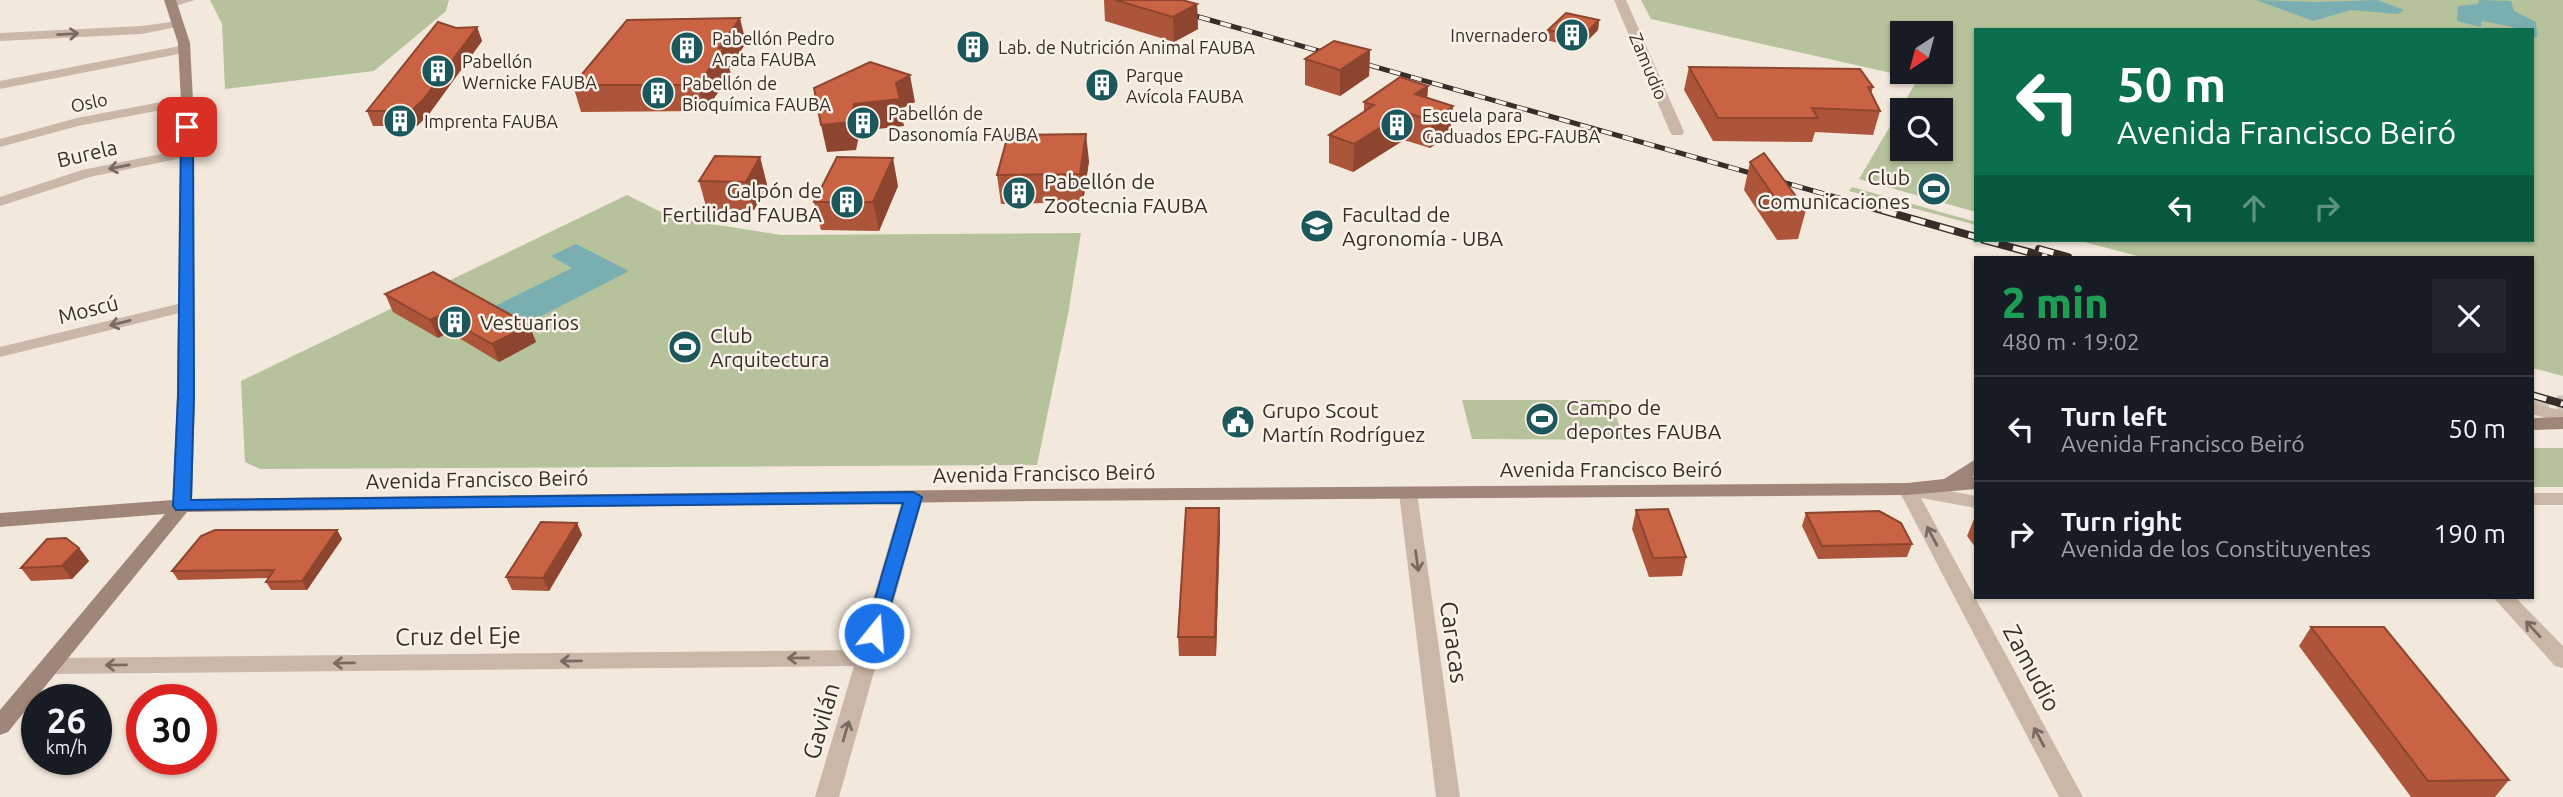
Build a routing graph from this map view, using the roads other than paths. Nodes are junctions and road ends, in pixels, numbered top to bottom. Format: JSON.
{"nodes":[{"id":1,"x":190,"y":0,"type":"edge"},
{"id":2,"x":1620,"y":0,"type":"edge"},
{"id":3,"x":171,"y":2,"type":"edge"},
{"id":4,"x":178,"y":24,"type":"junction"},
{"id":5,"x":0,"y":37,"type":"edge"},
{"id":6,"x":185,"y":49,"type":"junction"},
{"id":7,"x":0,"y":85,"type":"edge"},
{"id":8,"x":187,"y":101,"type":"junction"},
{"id":9,"x":1677,"y":132,"type":"dead end"},
{"id":10,"x":0,"y":143,"type":"edge"},
{"id":11,"x":186,"y":153,"type":"junction"},
{"id":12,"x":0,"y":202,"type":"edge"},
{"id":13,"x":187,"y":307,"type":"junction"},
{"id":14,"x":0,"y":352,"type":"edge"},
{"id":15,"x":2534,"y":409,"type":"edge"},
{"id":16,"x":2563,"y":417,"type":"edge"},
{"id":17,"x":2534,"y":424,"type":"edge"},
{"id":18,"x":2563,"y":424,"type":"edge"},
{"id":19,"x":1974,"y":467,"type":"edge"},
{"id":20,"x":1974,"y":482,"type":"edge"},
{"id":21,"x":1948,"y":486,"type":"junction"},
{"id":22,"x":1907,"y":489,"type":"junction"},
{"id":23,"x":1408,"y":493,"type":"junction"},
{"id":24,"x":913,"y":497,"type":"junction"},
{"id":25,"x":2534,"y":499,"type":"edge"},
{"id":26,"x":2563,"y":499,"type":"edge"},
{"id":27,"x":1974,"y":502,"type":"edge"},
{"id":28,"x":182,"y":506,"type":"junction"},
{"id":29,"x":0,"y":520,"type":"edge"},
{"id":30,"x":2505,"y":599,"type":"edge"},
{"id":31,"x":867,"y":658,"type":"junction"},
{"id":32,"x":2563,"y":660,"type":"edge"},
{"id":33,"x":51,"y":666,"type":"junction"},
{"id":34,"x":0,"y":726,"type":"edge"},
{"id":35,"x":827,"y":797,"type":"edge"},
{"id":36,"x":1448,"y":797,"type":"edge"},
{"id":37,"x":2071,"y":797,"type":"edge"}],
"edges":[{"from":1,"to":3,"type":"street"},
{"from":2,"to":9,"type":"street","name":"Zamudio"},
{"from":3,"to":4,"type":"main road"},
{"from":5,"to":4,"type":"street","one_way":true},
{"from":4,"to":6,"type":"main road"},
{"from":6,"to":7,"type":"street"},
{"from":6,"to":8,"type":"main road"},
{"from":8,"to":10,"type":"street","name":"Oslo"},
{"from":8,"to":11,"type":"main road"},
{"from":11,"to":12,"type":"street","name":"Burela","one_way":true},
{"from":11,"to":13,"type":"main road"},
{"from":13,"to":14,"type":"street","name":"Moscú","one_way":true},
{"from":13,"to":28,"type":"main road"},
{"from":15,"to":16,"type":"street"},
{"from":17,"to":18,"type":"main road"},
{"from":19,"to":21,"type":"main road"},
{"from":20,"to":21,"type":"main road","name":"Avenida Francisco Beiró"},
{"from":21,"to":22,"type":"main road","name":"Avenida Francisco Beiró"},
{"from":22,"to":23,"type":"main road","name":"Avenida Francisco Beiró"},
{"from":22,"to":27,"type":"street","name":"Avenida Francisco Beiró"},
{"from":37,"to":22,"type":"street","name":"Zamudio","one_way":true},
{"from":23,"to":24,"type":"main road","name":"Avenida Francisco Beiró"},
{"from":23,"to":36,"type":"street","name":"Caracas","one_way":true},
{"from":24,"to":28,"type":"main road","name":"Avenida Francisco Beiró"},
{"from":24,"to":31,"type":"street","name":"Gavilán"},
{"from":25,"to":26,"type":"street"},
{"from":28,"to":29,"type":"main road","name":"Avenida Francisco Beiró"},
{"from":28,"to":33,"type":"main road"},
{"from":32,"to":30,"type":"street","one_way":true},
{"from":31,"to":33,"type":"street","name":"Cruz del Eje","one_way":true},
{"from":35,"to":31,"type":"street","name":"Gavilán","one_way":true},
{"from":33,"to":34,"type":"main road"}]}
